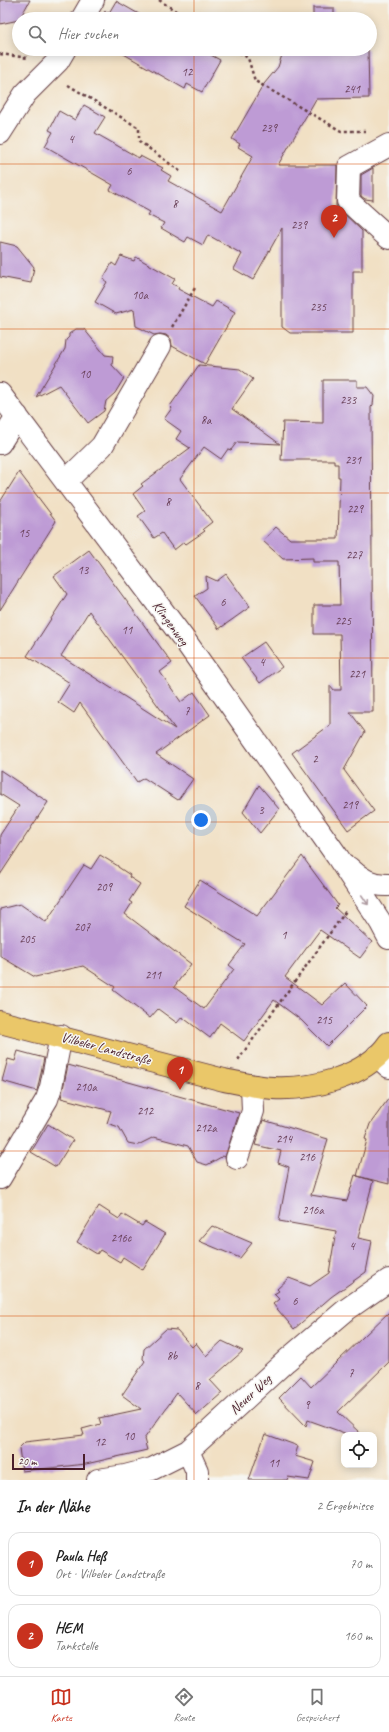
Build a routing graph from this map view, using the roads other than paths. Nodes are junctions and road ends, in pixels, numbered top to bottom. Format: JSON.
{"nodes":[{"id":1,"x":93,"y":0,"type":"edge"},
{"id":2,"x":86,"y":12,"type":"edge"},
{"id":3,"x":61,"y":56,"type":"edge"},
{"id":4,"x":0,"y":133,"type":"edge"},
{"id":5,"x":389,"y":145,"type":"edge"},
{"id":6,"x":389,"y":238,"type":"edge"},
{"id":7,"x":164,"y":339,"type":"road end"},
{"id":8,"x":0,"y":394,"type":"edge"},
{"id":9,"x":17,"y":416,"type":"junction"},
{"id":10,"x":0,"y":442,"type":"edge"},
{"id":11,"x":66,"y":480,"type":"junction"},
{"id":12,"x":337,"y":856,"type":"junction"},
{"id":13,"x":389,"y":885,"type":"edge"},
{"id":14,"x":389,"y":938,"type":"edge"},
{"id":15,"x":0,"y":1022,"type":"edge"},
{"id":16,"x":61,"y":1036,"type":"junction"},
{"id":17,"x":386,"y":1055,"type":"edge"},
{"id":18,"x":252,"y":1086,"type":"junction"},
{"id":19,"x":237,"y":1158,"type":"dead end"},
{"id":20,"x":0,"y":1178,"type":"edge"},
{"id":21,"x":389,"y":1280,"type":"edge"},
{"id":22,"x":188,"y":1452,"type":"junction"},
{"id":23,"x":98,"y":1480,"type":"edge"},
{"id":24,"x":197,"y":1480,"type":"edge"}],
"edges":[{"from":1,"to":2,"type":"street"},
{"from":3,"to":4,"type":"street"},
{"from":5,"to":6,"type":"street"},
{"from":7,"to":11,"type":"street"},
{"from":8,"to":9,"type":"street","name":"Klingenweg"},
{"from":9,"to":10,"type":"street"},
{"from":9,"to":11,"type":"street","name":"Klingenweg"},
{"from":11,"to":12,"type":"street","name":"Klingenweg"},
{"from":12,"to":13,"type":"street","name":"Klingenweg"},
{"from":12,"to":14,"type":"street","name":"Klingenweg","one_way":true},
{"from":15,"to":16,"type":"main road","name":"Vilbeler Landstraße"},
{"from":16,"to":18,"type":"main road","name":"Vilbeler Landstraße"},
{"from":16,"to":20,"type":"street"},
{"from":17,"to":18,"type":"main road","name":"Vilbeler Landstraße"},
{"from":18,"to":19,"type":"street"},
{"from":21,"to":22,"type":"street","name":"Neuer Weg"},
{"from":22,"to":23,"type":"street","name":"Neuer Weg"},
{"from":22,"to":24,"type":"street"}]}
